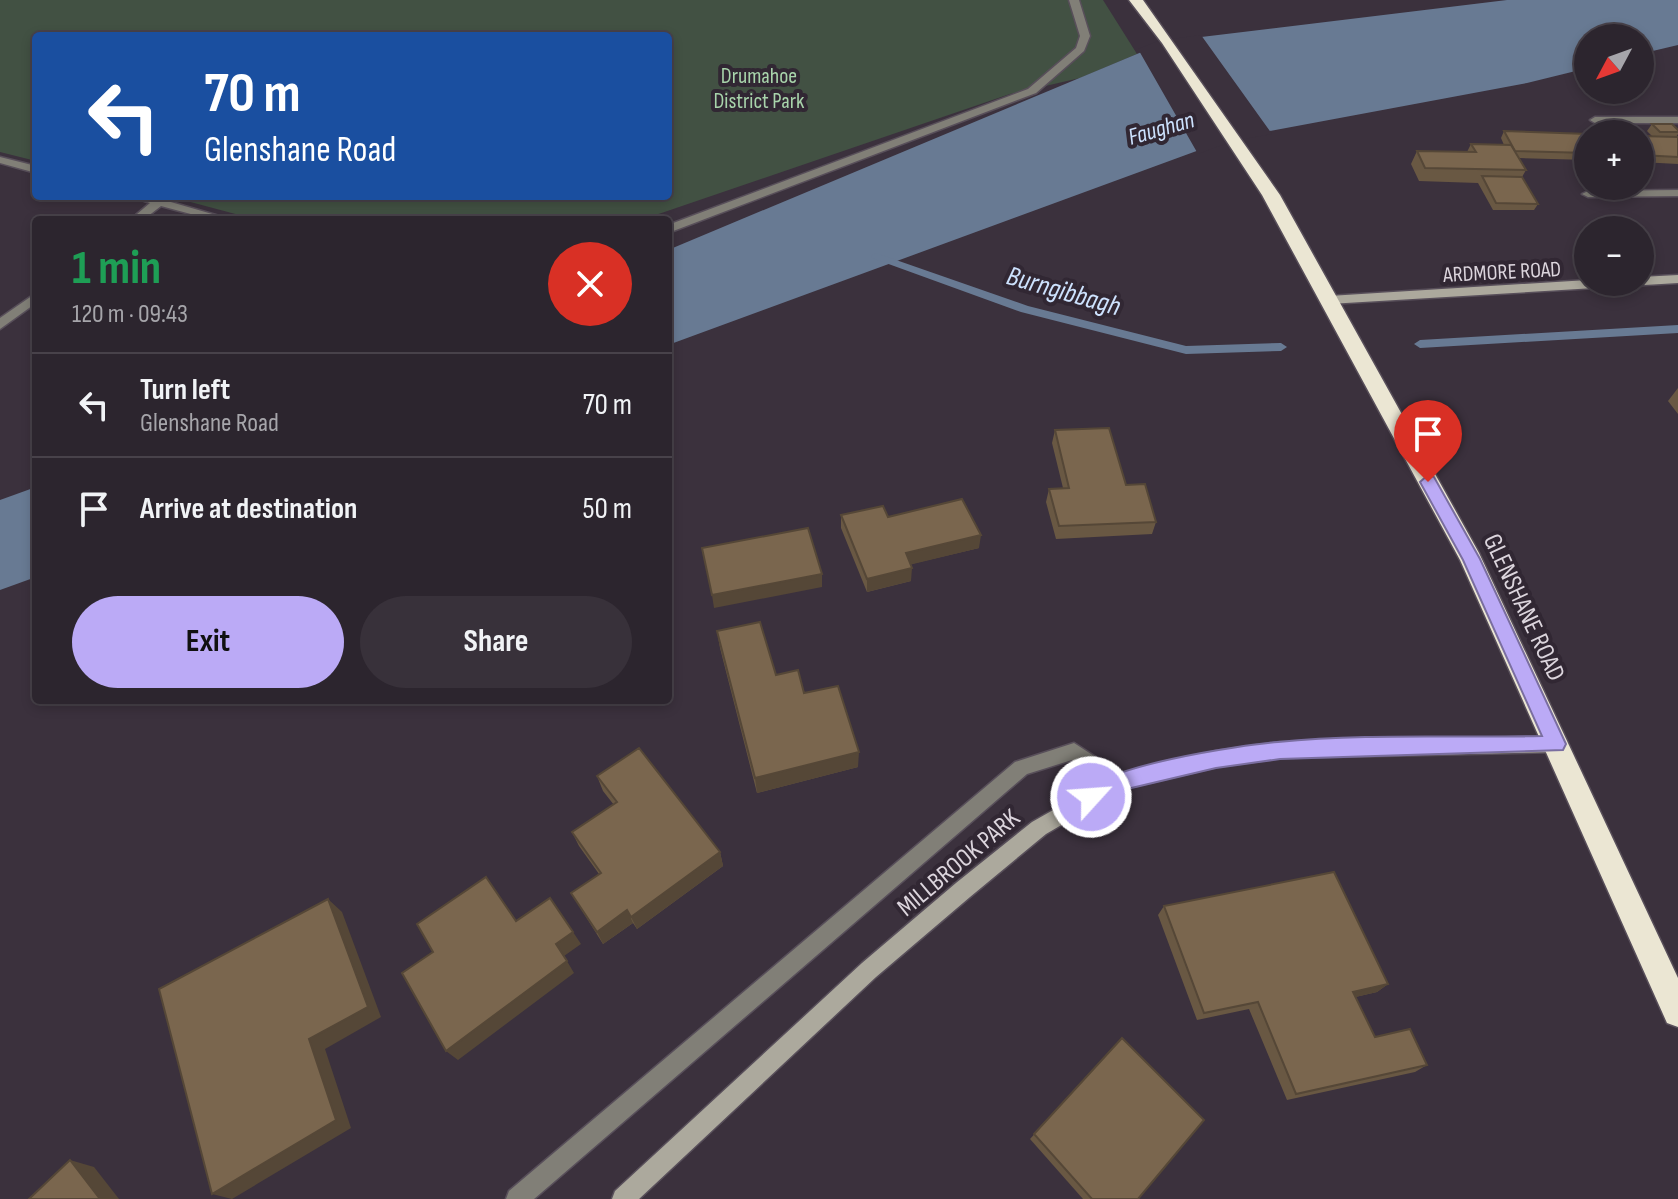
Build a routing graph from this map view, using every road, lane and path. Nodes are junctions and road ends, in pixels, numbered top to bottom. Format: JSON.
{"nodes":[{"id":1,"x":1074,"y":0,"type":"edge"},
{"id":2,"x":1136,"y":0,"type":"edge"},
{"id":3,"x":1655,"y":111,"type":"dead end"},
{"id":4,"x":1654,"y":122,"type":"edge"},
{"id":5,"x":1676,"y":123,"type":"edge"},
{"id":6,"x":0,"y":160,"type":"edge"},
{"id":7,"x":32,"y":169,"type":"edge"},
{"id":8,"x":1654,"y":193,"type":"edge"},
{"id":9,"x":1678,"y":193,"type":"edge"},
{"id":10,"x":152,"y":200,"type":"edge"},
{"id":11,"x":159,"y":202,"type":"junction"},
{"id":12,"x":141,"y":216,"type":"edge"},
{"id":13,"x":212,"y":216,"type":"edge"},
{"id":14,"x":672,"y":227,"type":"edge"},
{"id":15,"x":1678,"y":279,"type":"edge"},
{"id":16,"x":32,"y":300,"type":"edge"},
{"id":17,"x":1329,"y":300,"type":"junction"},
{"id":18,"x":0,"y":325,"type":"edge"},
{"id":19,"x":1556,"y":744,"type":"junction"},
{"id":20,"x":1119,"y":782,"type":"junction"},
{"id":21,"x":1678,"y":1012,"type":"edge"},
{"id":22,"x":517,"y":1199,"type":"edge"},
{"id":23,"x":623,"y":1199,"type":"edge"}],
"edges":[{"from":1,"to":14,"type":"street"},
{"from":2,"to":17,"type":"highway","name":"GLENSHANE ROAD"},
{"from":3,"to":5,"type":"street"},
{"from":4,"to":5,"type":"street"},
{"from":6,"to":7,"type":"street"},
{"from":8,"to":9,"type":"street"},
{"from":10,"to":11,"type":"street"},
{"from":11,"to":12,"type":"street"},
{"from":11,"to":13,"type":"street"},
{"from":15,"to":17,"type":"street","name":"ARDMORE ROAD"},
{"from":16,"to":18,"type":"street"},
{"from":17,"to":19,"type":"highway","name":"GLENSHANE ROAD"},
{"from":19,"to":20,"type":"street","name":"MILLBROOK PARK"},
{"from":19,"to":21,"type":"highway","name":"GLENSHANE ROAD"},
{"from":20,"to":22,"type":"street"},
{"from":20,"to":23,"type":"street","name":"MILLBROOK PARK"}]}
